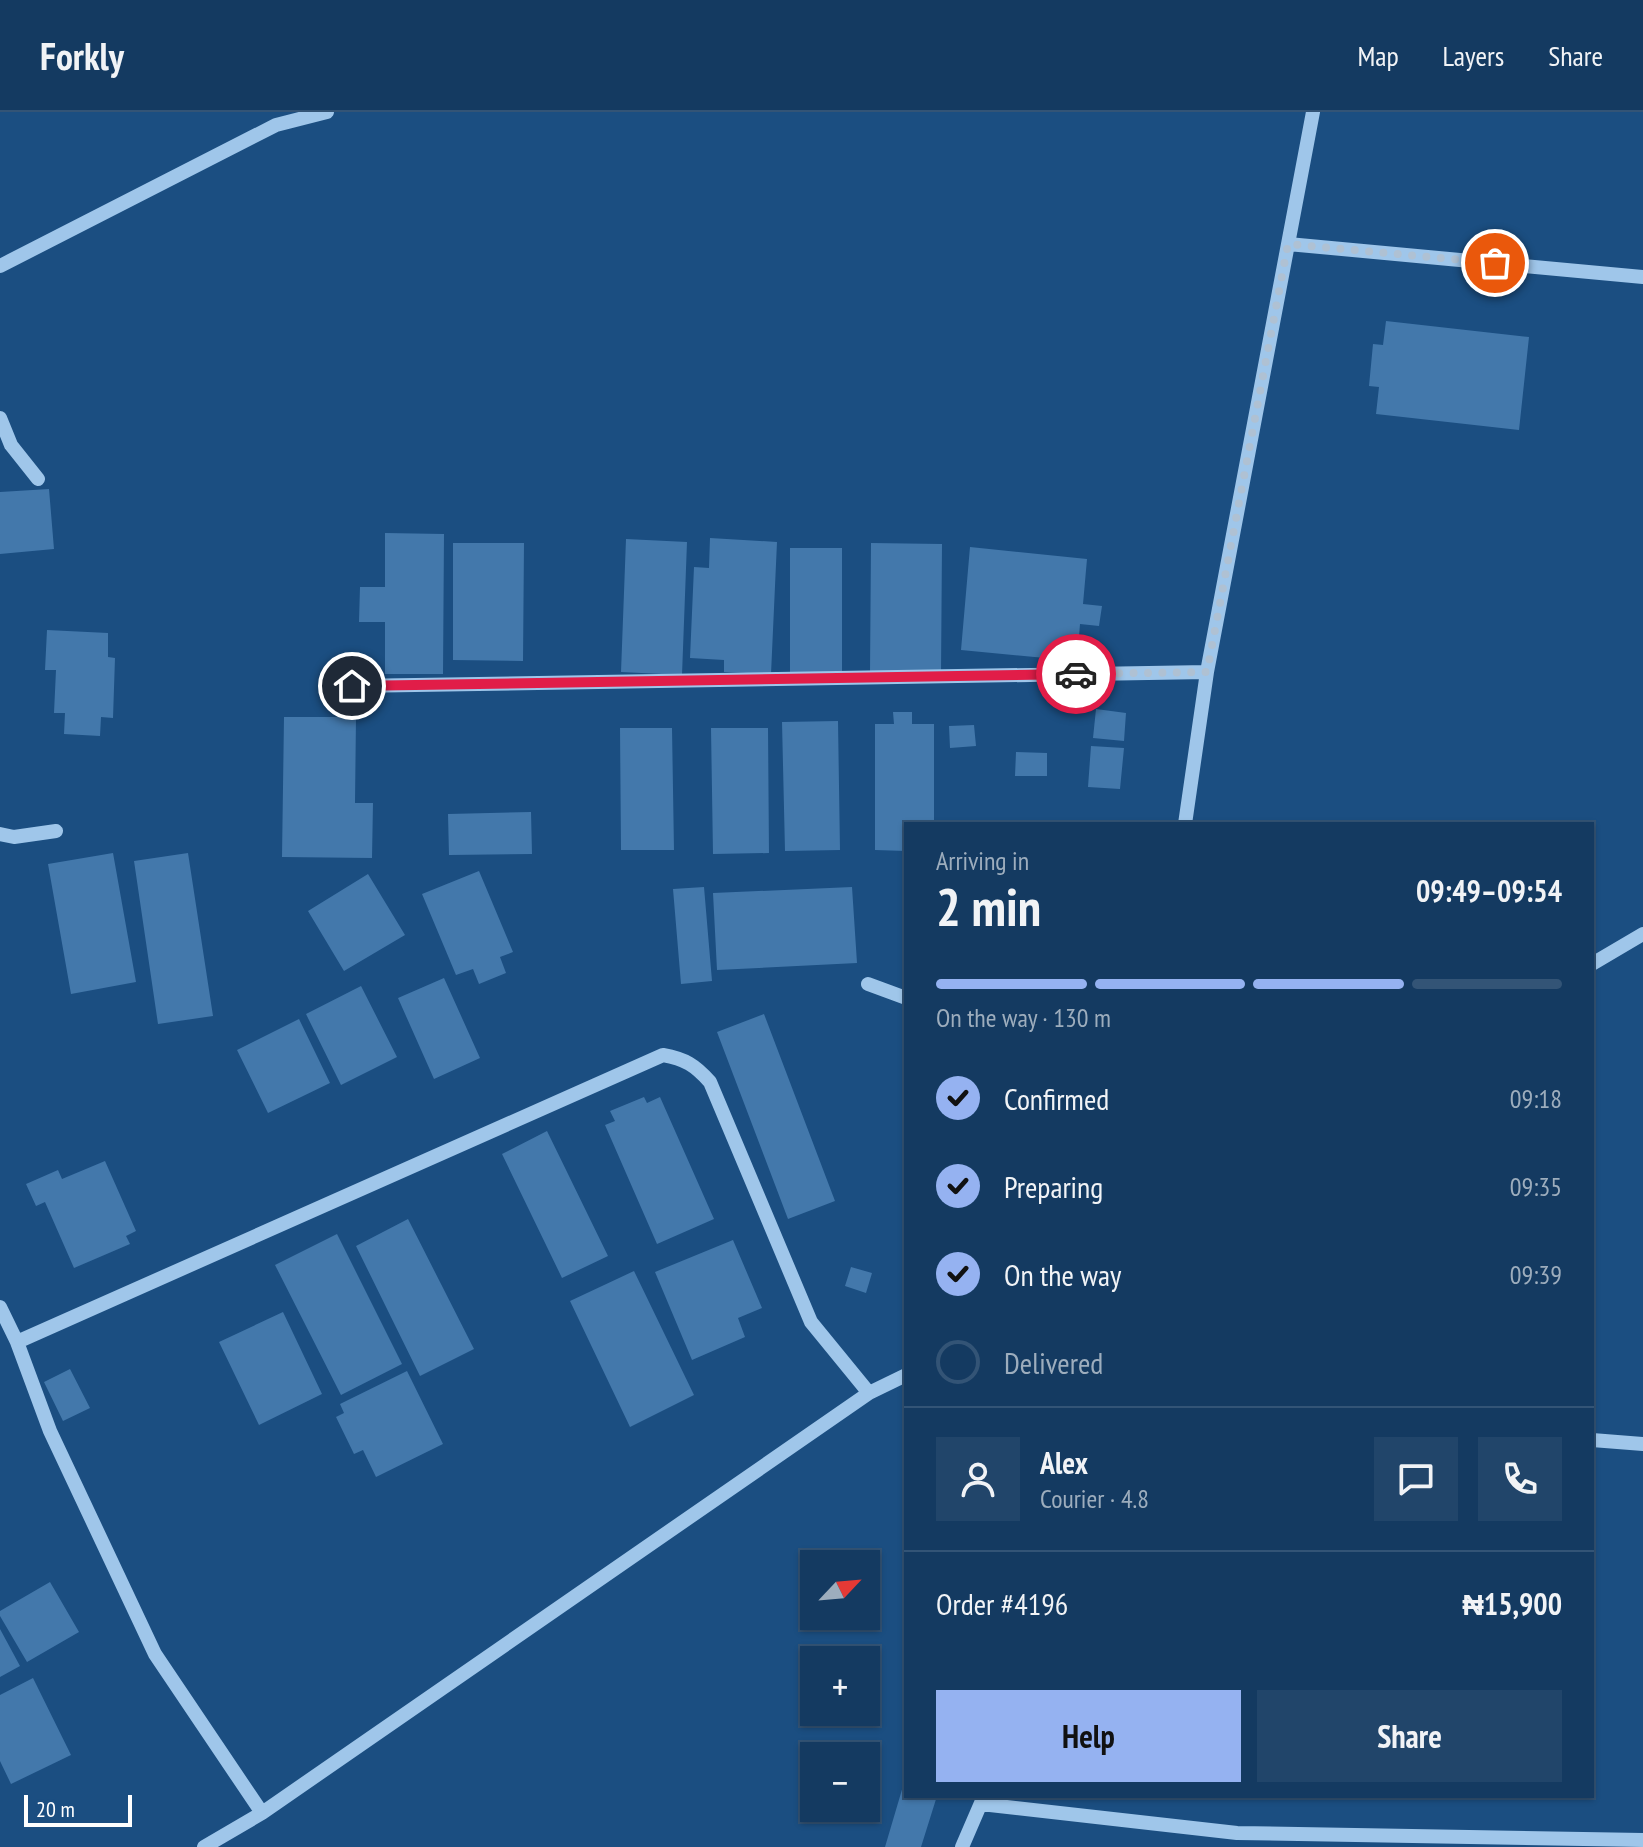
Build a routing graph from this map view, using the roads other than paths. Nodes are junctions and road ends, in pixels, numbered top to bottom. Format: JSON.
{"nodes":[{"id":1,"x":327,"y":112,"type":"edge"},
{"id":2,"x":1313,"y":112,"type":"edge"},
{"id":3,"x":1288,"y":244,"type":"junction"},
{"id":4,"x":0,"y":266,"type":"edge"},
{"id":5,"x":1643,"y":277,"type":"edge"},
{"id":6,"x":0,"y":418,"type":"edge"},
{"id":7,"x":38,"y":479,"type":"dead end"},
{"id":8,"x":1207,"y":672,"type":"junction"},
{"id":9,"x":352,"y":686,"type":"dead end"},
{"id":10,"x":1185,"y":822,"type":"edge"},
{"id":11,"x":56,"y":831,"type":"dead end"},
{"id":12,"x":0,"y":834,"type":"edge"},
{"id":13,"x":1643,"y":934,"type":"edge"},
{"id":14,"x":1594,"y":963,"type":"edge"},
{"id":15,"x":868,"y":984,"type":"dead end"},
{"id":16,"x":904,"y":997,"type":"edge"},
{"id":17,"x":0,"y":1307,"type":"edge"},
{"id":18,"x":17,"y":1342,"type":"junction"},
{"id":19,"x":904,"y":1376,"type":"edge"},
{"id":20,"x":869,"y":1393,"type":"junction"},
{"id":21,"x":1594,"y":1440,"type":"edge"},
{"id":22,"x":1643,"y":1444,"type":"edge"},
{"id":23,"x":982,"y":1800,"type":"edge"},
{"id":24,"x":262,"y":1813,"type":"junction"},
{"id":25,"x":1643,"y":1840,"type":"edge"},
{"id":26,"x":204,"y":1847,"type":"edge"},
{"id":27,"x":962,"y":1847,"type":"edge"}],
"edges":[{"from":1,"to":4,"type":"street"},
{"from":2,"to":3,"type":"street"},
{"from":3,"to":5,"type":"street"},
{"from":3,"to":8,"type":"street"},
{"from":6,"to":7,"type":"street"},
{"from":8,"to":9,"type":"street"},
{"from":8,"to":10,"type":"street"},
{"from":11,"to":12,"type":"street"},
{"from":13,"to":14,"type":"street"},
{"from":15,"to":16,"type":"street"},
{"from":17,"to":18,"type":"street"},
{"from":18,"to":20,"type":"street"},
{"from":18,"to":24,"type":"street"},
{"from":19,"to":20,"type":"street"},
{"from":20,"to":24,"type":"street"},
{"from":21,"to":22,"type":"street"},
{"from":23,"to":25,"type":"street"},
{"from":23,"to":27,"type":"street"},
{"from":24,"to":26,"type":"street"}]}
